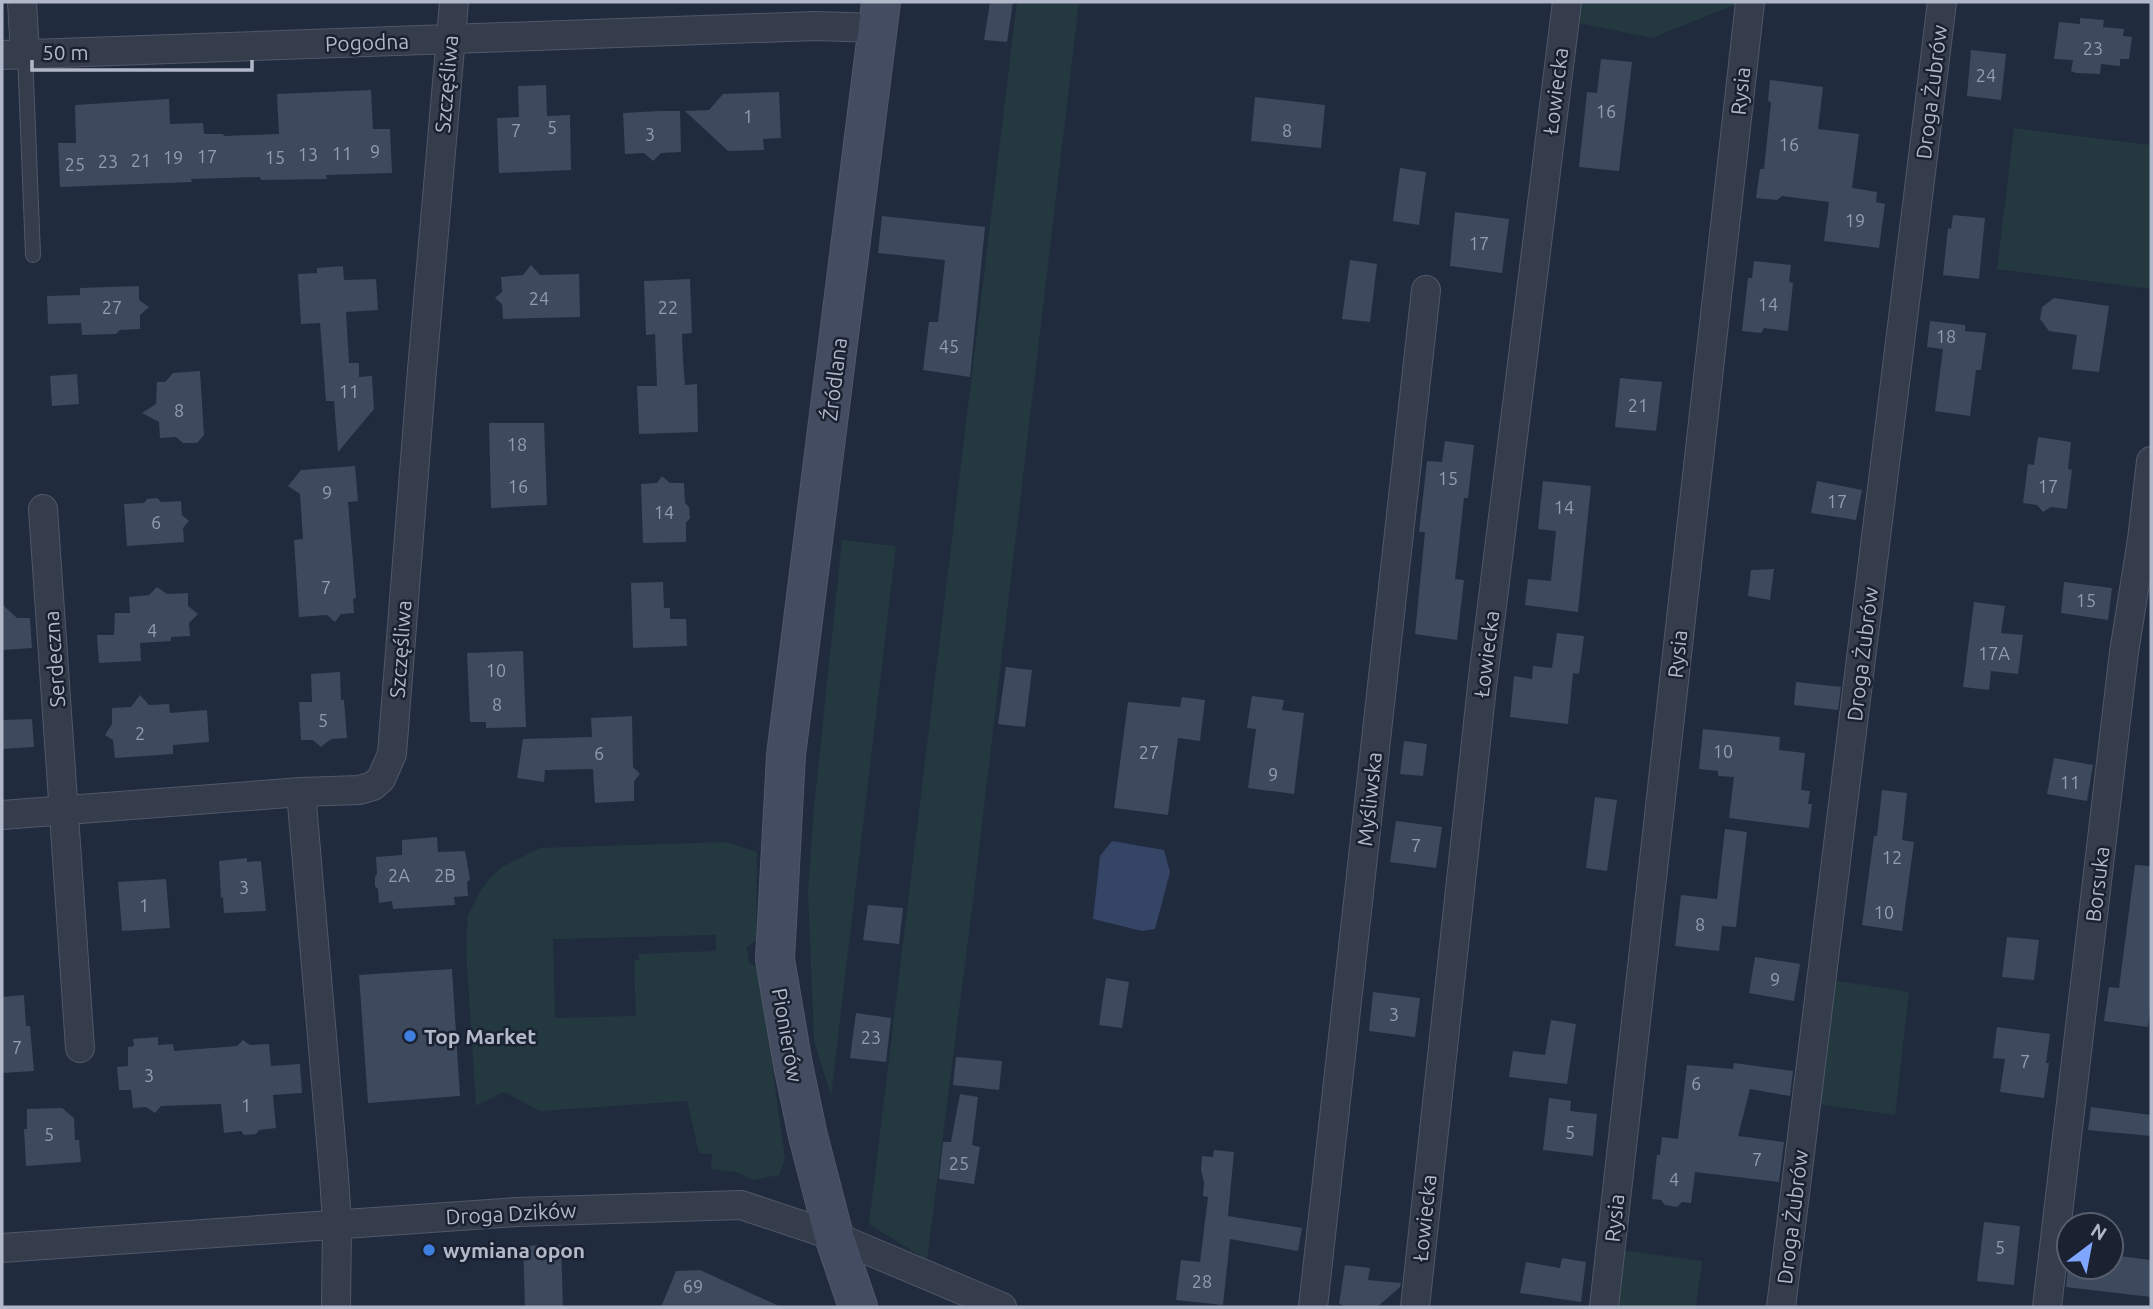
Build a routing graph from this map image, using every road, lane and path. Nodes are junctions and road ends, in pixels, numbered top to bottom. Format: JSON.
{"nodes":[{"id":1,"x":22,"y":2,"type":"edge"},
{"id":2,"x":454,"y":2,"type":"edge"},
{"id":3,"x":1567,"y":2,"type":"edge"},
{"id":4,"x":1749,"y":2,"type":"edge"},
{"id":5,"x":1942,"y":2,"type":"edge"},
{"id":6,"x":879,"y":15,"type":"edge"},
{"id":7,"x":449,"y":39,"type":"junction"},
{"id":8,"x":13,"y":55,"type":"edge"},
{"id":9,"x":33,"y":255,"type":"dead end"},
{"id":10,"x":1426,"y":290,"type":"dead end"},
{"id":11,"x":2151,"y":461,"type":"edge"},
{"id":12,"x":43,"y":509,"type":"dead end"},
{"id":13,"x":786,"y":755,"type":"joint"},
{"id":14,"x":301,"y":792,"type":"junction"},
{"id":15,"x":65,"y":810,"type":"junction"},
{"id":16,"x":2,"y":814,"type":"edge"},
{"id":17,"x":80,"y":1048,"type":"dead end"},
{"id":18,"x":337,"y":1223,"type":"junction"},
{"id":19,"x":834,"y":1236,"type":"junction"},
{"id":20,"x":2,"y":1248,"type":"edge"},
{"id":21,"x":336,"y":1307,"type":"edge"},
{"id":22,"x":858,"y":1307,"type":"edge"},
{"id":23,"x":1002,"y":1307,"type":"edge"},
{"id":24,"x":1312,"y":1307,"type":"edge"},
{"id":25,"x":1415,"y":1307,"type":"edge"},
{"id":26,"x":1604,"y":1307,"type":"edge"},
{"id":27,"x":1782,"y":1307,"type":"edge"},
{"id":28,"x":2047,"y":1307,"type":"edge"}],
"edges":[{"from":1,"to":8,"type":"street"},
{"from":2,"to":7,"type":"street","name":"Szczęśliwa"},
{"from":3,"to":25,"type":"street","name":"Łowiecka"},
{"from":4,"to":26,"type":"street","name":"Rysia"},
{"from":5,"to":27,"type":"street","name":"Droga Żubrów"},
{"from":6,"to":7,"type":"street","name":"Pogodna"},
{"from":6,"to":13,"type":"main road","name":"Źródlana"},
{"from":7,"to":8,"type":"street","name":"Pogodna"},
{"from":7,"to":14,"type":"street","name":"Szczęśliwa"},
{"from":8,"to":9,"type":"lane"},
{"from":10,"to":24,"type":"street","name":"Myśliwska"},
{"from":11,"to":28,"type":"street","name":"Borsuka"},
{"from":12,"to":15,"type":"street","name":"Serdeczna"},
{"from":13,"to":19,"type":"main road","name":"Pionierów"},
{"from":14,"to":15,"type":"street"},
{"from":14,"to":18,"type":"street"},
{"from":15,"to":16,"type":"street"},
{"from":15,"to":17,"type":"street","name":"Serdeczna"},
{"from":18,"to":19,"type":"street","name":"Droga Dzików"},
{"from":18,"to":20,"type":"street","name":"Droga Dzików"},
{"from":18,"to":21,"type":"street"},
{"from":19,"to":22,"type":"main road","name":"Pionierów"},
{"from":19,"to":23,"type":"street","name":"Droga Dzików"}]}
